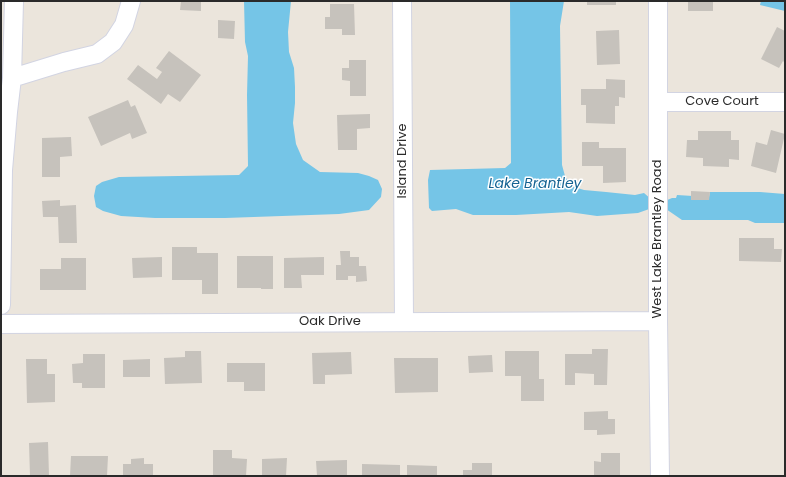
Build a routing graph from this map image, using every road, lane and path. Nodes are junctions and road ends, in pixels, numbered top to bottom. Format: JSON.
{"nodes":[{"id":1,"x":14,"y":1,"type":"edge"},
{"id":2,"x":131,"y":1,"type":"edge"},
{"id":3,"x":402,"y":1,"type":"edge"},
{"id":4,"x":658,"y":1,"type":"edge"},
{"id":5,"x":12,"y":78,"type":"junction"},
{"id":6,"x":659,"y":102,"type":"junction"},
{"id":7,"x":785,"y":102,"type":"edge"},
{"id":8,"x":1,"y":305,"type":"edge"},
{"id":9,"x":404,"y":321,"type":"junction"},
{"id":10,"x":658,"y":321,"type":"junction"},
{"id":11,"x":1,"y":324,"type":"edge"},
{"id":12,"x":660,"y":476,"type":"edge"}],
"edges":[{"from":1,"to":5,"type":"street"},
{"from":2,"to":5,"type":"street"},
{"from":3,"to":9,"type":"street","name":"Island Drive"},
{"from":4,"to":6,"type":"street","name":"West Lake Brantley Road"},
{"from":5,"to":8,"type":"street"},
{"from":6,"to":7,"type":"street","name":"Cove Court"},
{"from":6,"to":10,"type":"street","name":"West Lake Brantley Road"},
{"from":9,"to":10,"type":"street","name":"Oak Drive"},
{"from":9,"to":11,"type":"street","name":"Oak Drive"},
{"from":10,"to":12,"type":"street","name":"West Lake Brantley Road"}]}
